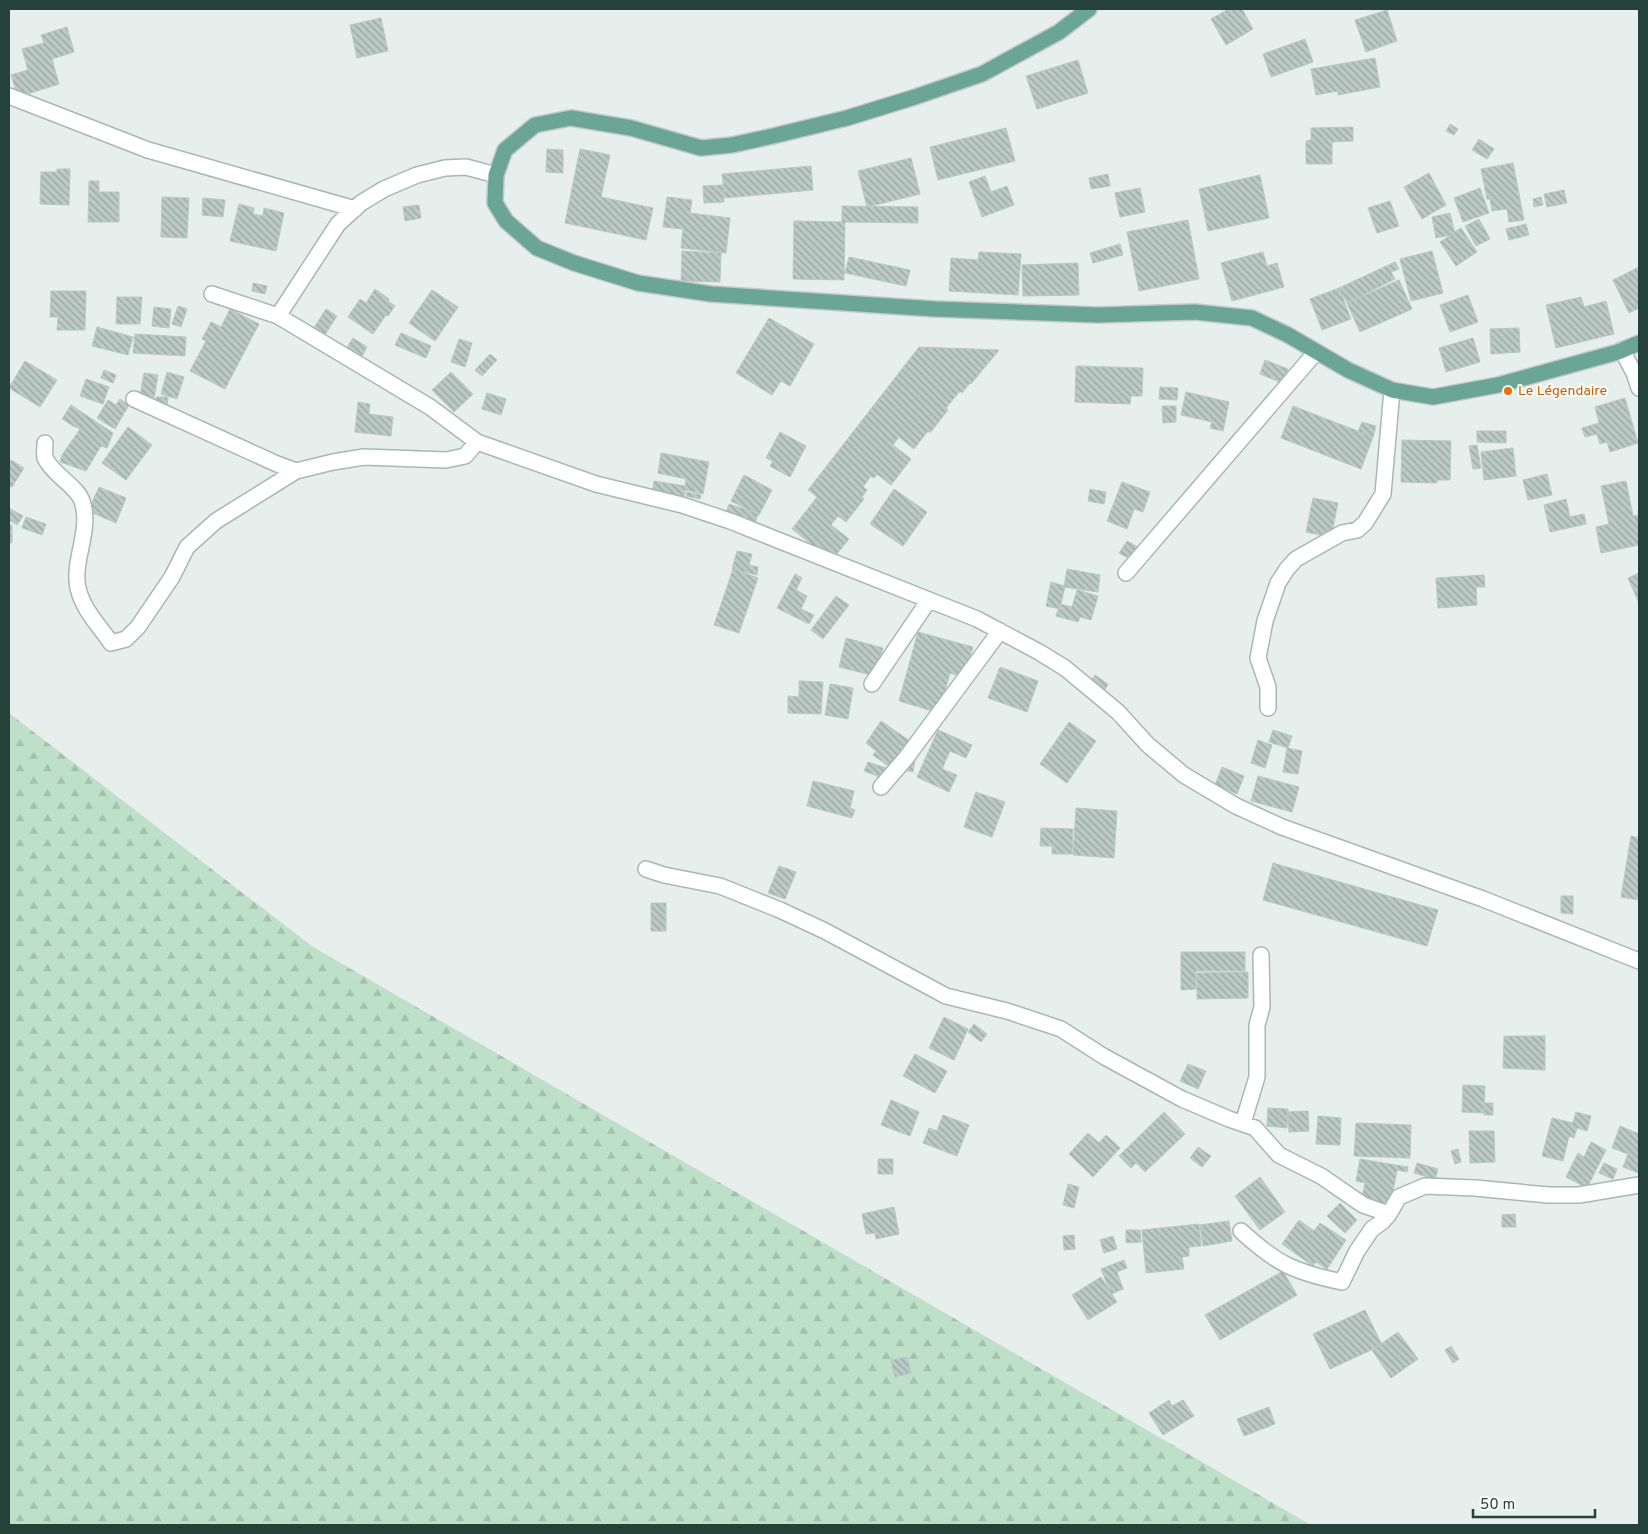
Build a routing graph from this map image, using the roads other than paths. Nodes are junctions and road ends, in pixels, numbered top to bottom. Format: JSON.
{"nodes":[{"id":1,"x":1089,"y":9,"type":"edge"},
{"id":2,"x":9,"y":96,"type":"edge"},
{"id":3,"x":496,"y":175,"type":"junction"},
{"id":4,"x":354,"y":209,"type":"junction"},
{"id":5,"x":212,"y":294,"type":"dead end"},
{"id":6,"x":278,"y":316,"type":"junction"},
{"id":7,"x":1639,"y":343,"type":"edge"},
{"id":8,"x":1622,"y":350,"type":"junction"},
{"id":9,"x":1316,"y":352,"type":"junction"},
{"id":10,"x":1639,"y":388,"type":"edge"},
{"id":11,"x":1392,"y":390,"type":"junction"},
{"id":12,"x":134,"y":399,"type":"dead end"},
{"id":13,"x":477,"y":442,"type":"junction"},
{"id":14,"x":45,"y":443,"type":"dead end"},
{"id":15,"x":296,"y":471,"type":"junction"},
{"id":16,"x":1126,"y":574,"type":"dead end"},
{"id":17,"x":929,"y":600,"type":"junction"},
{"id":18,"x":1000,"y":631,"type":"junction"},
{"id":19,"x":872,"y":684,"type":"dead end"},
{"id":20,"x":1268,"y":708,"type":"dead end"},
{"id":21,"x":882,"y":787,"type":"dead end"},
{"id":22,"x":646,"y":868,"type":"dead end"},
{"id":23,"x":1261,"y":955,"type":"dead end"},
{"id":24,"x":1639,"y":961,"type":"edge"},
{"id":25,"x":1243,"y":1123,"type":"junction"},
{"id":26,"x":1639,"y":1185,"type":"edge"},
{"id":27,"x":1389,"y":1214,"type":"junction"},
{"id":28,"x":1240,"y":1232,"type":"dead end"}],
"edges":[{"from":1,"to":3,"type":"main road"},
{"from":2,"to":4,"type":"street"},
{"from":3,"to":4,"type":"street"},
{"from":3,"to":9,"type":"main road"},
{"from":4,"to":6,"type":"street"},
{"from":5,"to":6,"type":"street"},
{"from":6,"to":13,"type":"street"},
{"from":7,"to":8,"type":"main road"},
{"from":8,"to":10,"type":"street"},
{"from":8,"to":11,"type":"main road"},
{"from":9,"to":11,"type":"main road"},
{"from":9,"to":16,"type":"street"},
{"from":11,"to":20,"type":"street"},
{"from":12,"to":15,"type":"street"},
{"from":13,"to":15,"type":"street"},
{"from":13,"to":17,"type":"street"},
{"from":14,"to":15,"type":"street"},
{"from":17,"to":18,"type":"street"},
{"from":17,"to":19,"type":"street"},
{"from":18,"to":21,"type":"street"},
{"from":18,"to":24,"type":"street"},
{"from":22,"to":25,"type":"street"},
{"from":23,"to":25,"type":"street"},
{"from":25,"to":27,"type":"street"},
{"from":26,"to":27,"type":"street"},
{"from":27,"to":28,"type":"street"}]}
